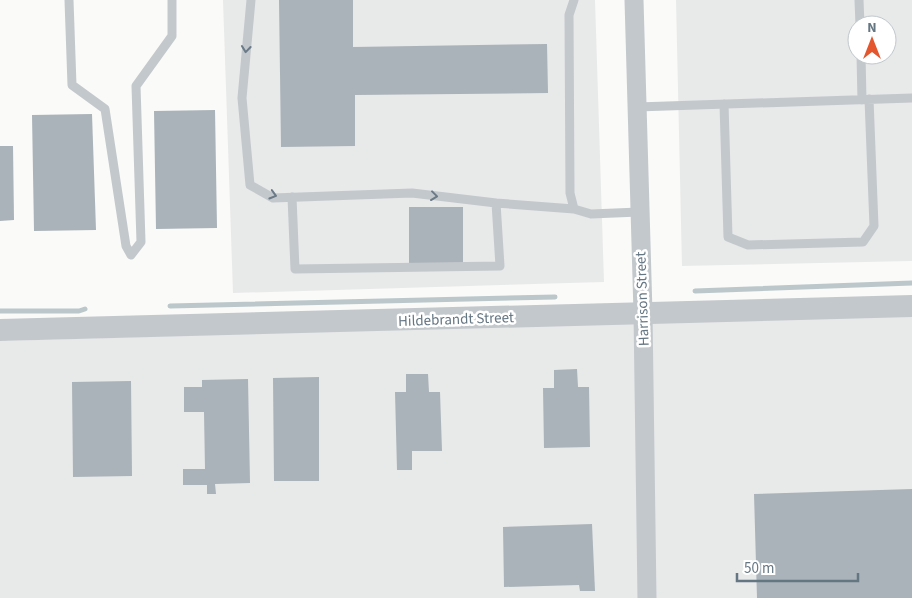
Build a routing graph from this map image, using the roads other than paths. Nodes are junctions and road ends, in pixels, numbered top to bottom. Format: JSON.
{"nodes":[{"id":1,"x":69,"y":0,"type":"edge"},
{"id":2,"x":172,"y":0,"type":"edge"},
{"id":3,"x":251,"y":0,"type":"edge"},
{"id":4,"x":574,"y":0,"type":"edge"},
{"id":5,"x":634,"y":0,"type":"edge"},
{"id":6,"x":859,"y":0,"type":"edge"},
{"id":7,"x":860,"y":15,"type":"edge"},
{"id":8,"x":862,"y":65,"type":"edge"},
{"id":9,"x":912,"y":98,"type":"edge"},
{"id":10,"x":866,"y":99,"type":"junction"},
{"id":11,"x":724,"y":104,"type":"junction"},
{"id":12,"x":637,"y":107,"type":"junction"},
{"id":13,"x":292,"y":197,"type":"junction"},
{"id":14,"x":496,"y":204,"type":"junction"},
{"id":15,"x":574,"y":209,"type":"junction"},
{"id":16,"x":639,"y":212,"type":"junction"},
{"id":17,"x":912,"y":306,"type":"edge"},
{"id":18,"x":643,"y":313,"type":"junction"},
{"id":19,"x":0,"y":330,"type":"edge"},
{"id":20,"x":647,"y":598,"type":"edge"}],
"edges":[{"from":1,"to":2,"type":"lane"},
{"from":3,"to":13,"type":"lane","one_way":true},
{"from":4,"to":15,"type":"lane"},
{"from":5,"to":12,"type":"street","name":"Harrison Street"},
{"from":6,"to":7,"type":"lane"},
{"from":8,"to":10,"type":"lane"},
{"from":9,"to":10,"type":"lane"},
{"from":10,"to":11,"type":"lane"},
{"from":10,"to":11,"type":"lane"},
{"from":11,"to":12,"type":"lane"},
{"from":12,"to":16,"type":"street","name":"Harrison Street"},
{"from":13,"to":14,"type":"lane","one_way":true},
{"from":13,"to":14,"type":"lane"},
{"from":14,"to":15,"type":"lane"},
{"from":15,"to":16,"type":"lane"},
{"from":16,"to":18,"type":"street","name":"Harrison Street"},
{"from":17,"to":18,"type":"street","name":"Hildebrandt Street"},
{"from":18,"to":19,"type":"street","name":"Hildebrandt Street"},
{"from":18,"to":20,"type":"street","name":"Harrison Street"}]}
